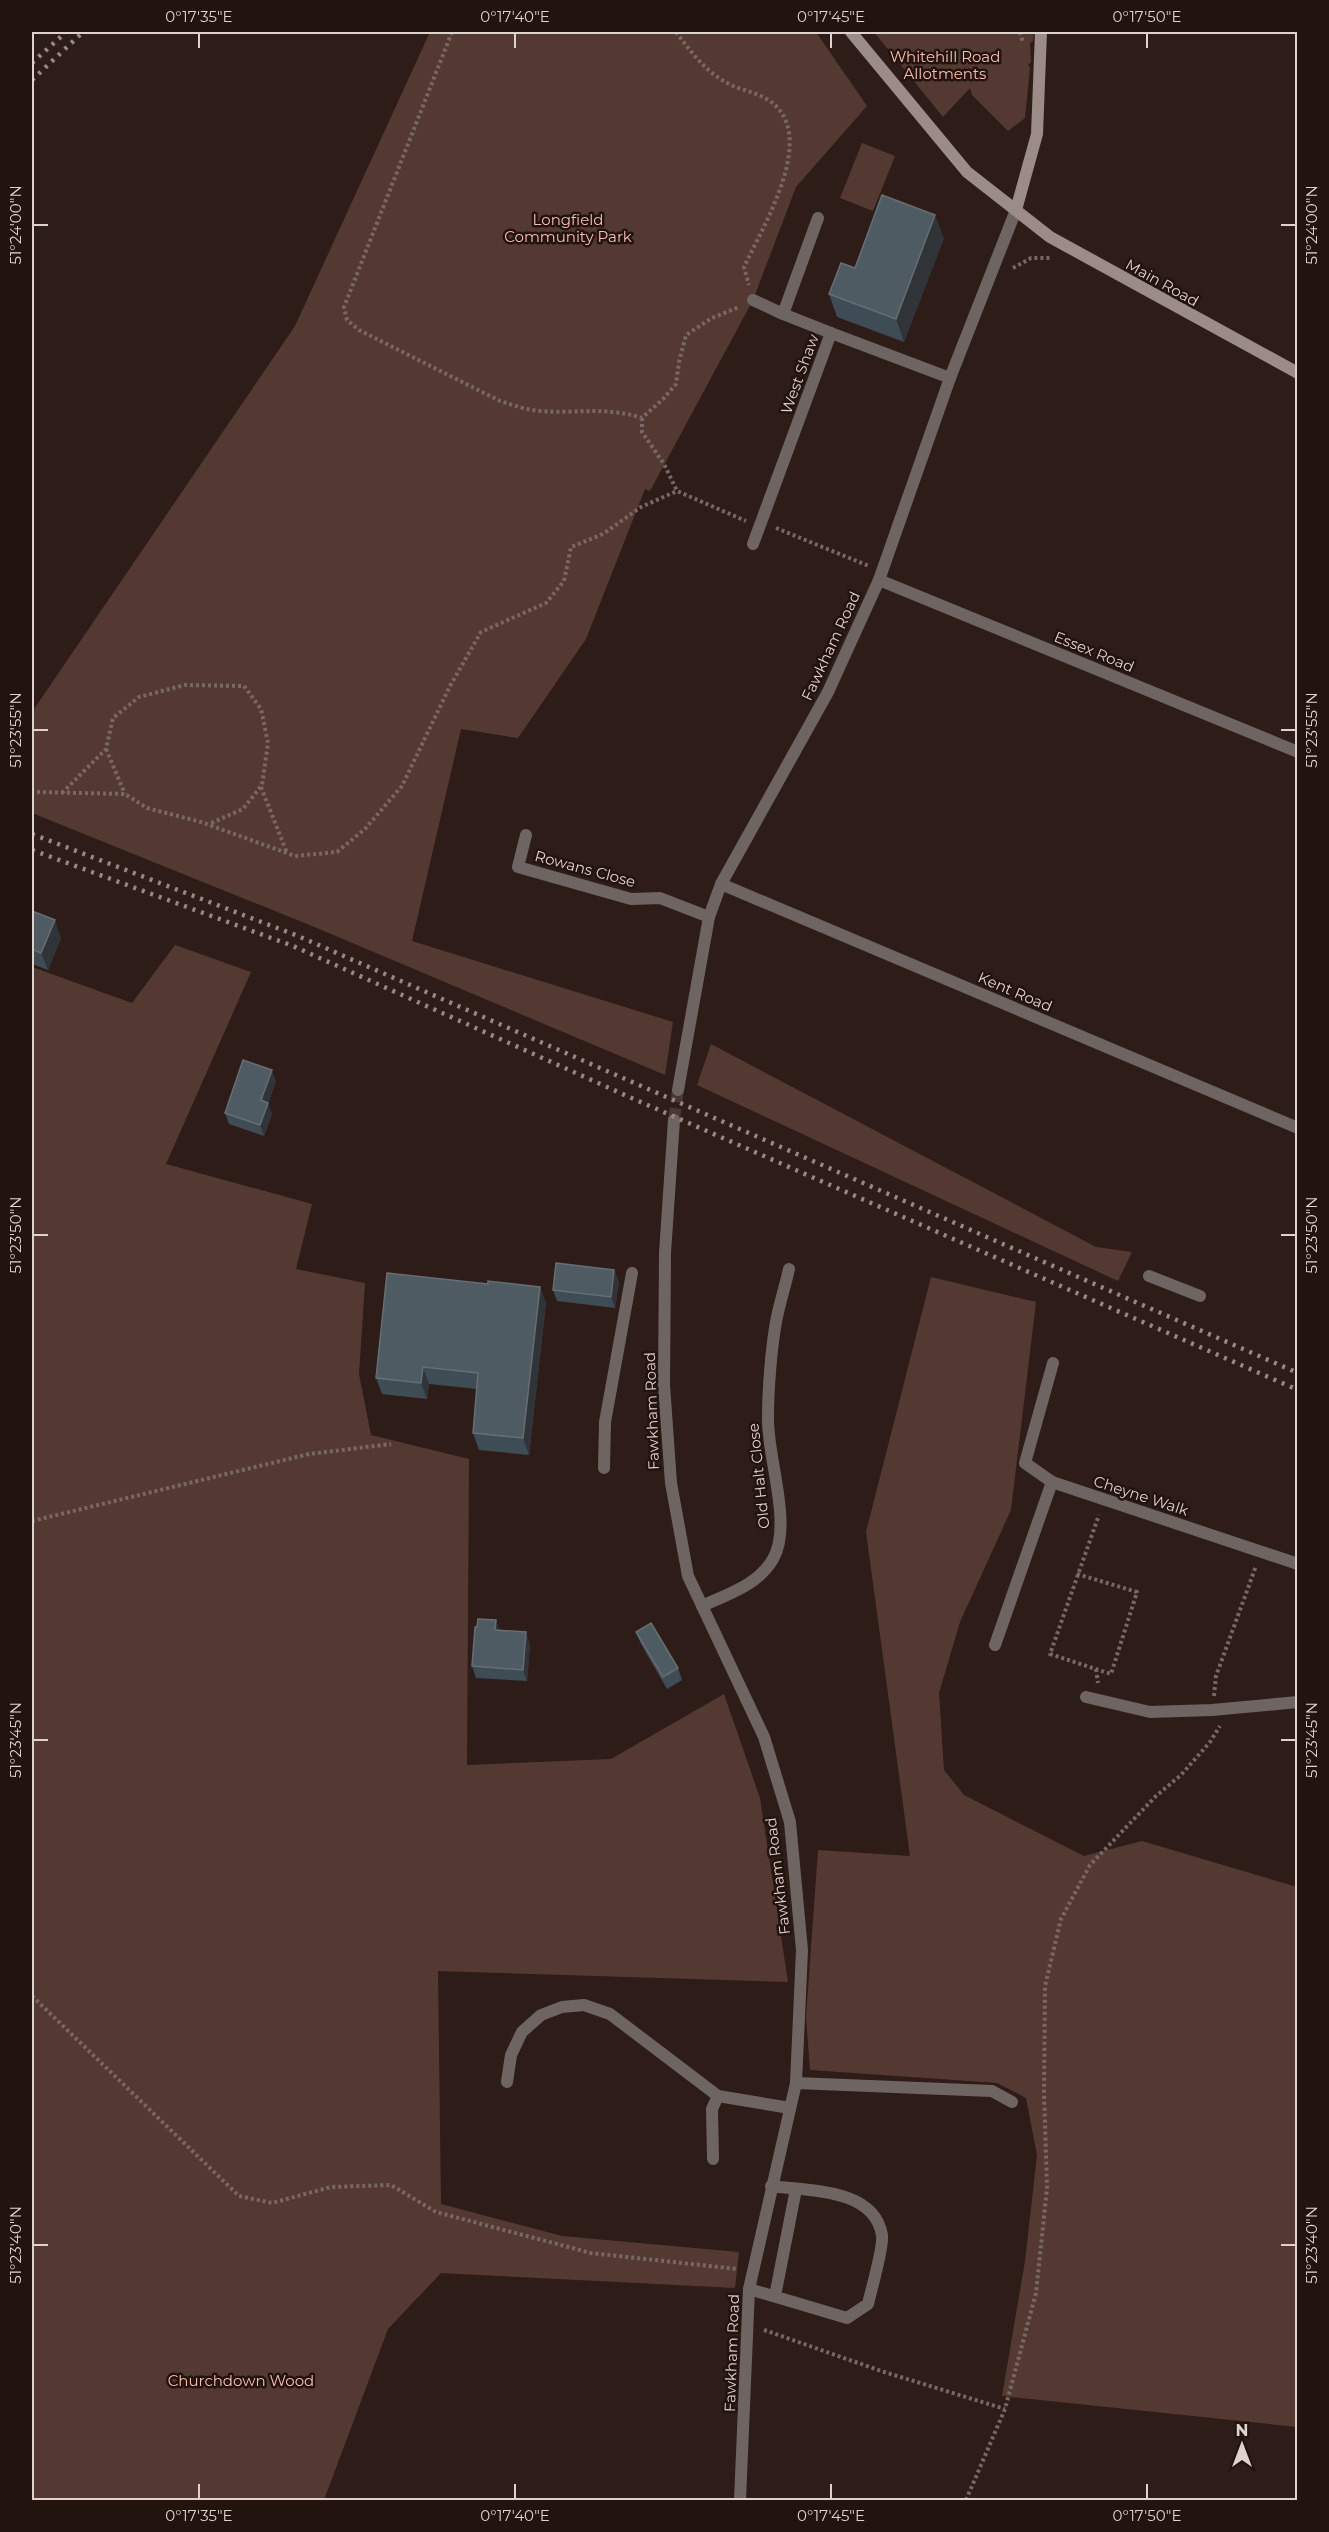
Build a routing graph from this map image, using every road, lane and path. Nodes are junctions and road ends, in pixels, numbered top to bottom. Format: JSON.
{"nodes":[{"id":1,"x":452,"y":32,"type":"edge"},
{"id":2,"x":676,"y":32,"type":"edge"},
{"id":3,"x":851,"y":32,"type":"edge"},
{"id":4,"x":1041,"y":32,"type":"edge"},
{"id":5,"x":1016,"y":210,"type":"junction"},
{"id":6,"x":818,"y":218,"type":"dead end"},
{"id":7,"x":1058,"y":260,"type":"dead end"},
{"id":8,"x":1010,"y":271,"type":"dead end"},
{"id":9,"x":753,"y":300,"type":"junction"},
{"id":10,"x":783,"y":314,"type":"junction"},
{"id":11,"x":831,"y":333,"type":"junction"},
{"id":12,"x":1298,"y":374,"type":"edge"},
{"id":13,"x":950,"y":378,"type":"junction"},
{"id":14,"x":642,"y":418,"type":"junction"},
{"id":15,"x":677,"y":491,"type":"junction"},
{"id":16,"x":761,"y":524,"type":"junction"},
{"id":17,"x":753,"y":544,"type":"dead end"},
{"id":18,"x":880,"y":575,"type":"junction"},
{"id":19,"x":106,"y":749,"type":"junction"},
{"id":20,"x":1298,"y":752,"type":"edge"},
{"id":21,"x":260,"y":787,"type":"junction"},
{"id":22,"x":37,"y":792,"type":"dead end"},
{"id":23,"x":62,"y":793,"type":"junction"},
{"id":24,"x":125,"y":794,"type":"junction"},
{"id":25,"x":208,"y":824,"type":"junction"},
{"id":26,"x":526,"y":835,"type":"dead end"},
{"id":27,"x":287,"y":853,"type":"junction"},
{"id":28,"x":721,"y":884,"type":"junction"},
{"id":29,"x":709,"y":917,"type":"junction"},
{"id":30,"x":678,"y":1090,"type":"tunnel mouth"},
{"id":31,"x":674,"y":1120,"type":"tunnel mouth"},
{"id":32,"x":1298,"y":1128,"type":"edge"},
{"id":33,"x":789,"y":1269,"type":"dead end"},
{"id":34,"x":632,"y":1273,"type":"dead end"},
{"id":35,"x":1149,"y":1276,"type":"dead end"},
{"id":36,"x":1200,"y":1296,"type":"dead end"},
{"id":37,"x":1053,"y":1362,"type":"dead end"},
{"id":38,"x":391,"y":1444,"type":"dead end"},
{"id":39,"x":604,"y":1468,"type":"dead end"},
{"id":40,"x":1052,"y":1482,"type":"junction"},
{"id":41,"x":1104,"y":1500,"type":"junction"},
{"id":42,"x":32,"y":1521,"type":"edge"},
{"id":43,"x":1262,"y":1552,"type":"junction"},
{"id":44,"x":1298,"y":1564,"type":"edge"},
{"id":45,"x":1077,"y":1574,"type":"junction"},
{"id":46,"x":702,"y":1606,"type":"junction"},
{"id":47,"x":995,"y":1645,"type":"dead end"},
{"id":48,"x":1086,"y":1697,"type":"dead end"},
{"id":49,"x":1298,"y":1702,"type":"edge"},
{"id":50,"x":1233,"y":1707,"type":"junction"},
{"id":51,"x":1212,"y":1710,"type":"junction"},
{"id":52,"x":32,"y":1996,"type":"edge"},
{"id":53,"x":507,"y":2082,"type":"dead end"},
{"id":54,"x":796,"y":2083,"type":"junction"},
{"id":55,"x":718,"y":2096,"type":"junction"},
{"id":56,"x":1012,"y":2102,"type":"dead end"},
{"id":57,"x":790,"y":2108,"type":"junction"},
{"id":58,"x":713,"y":2159,"type":"dead end"},
{"id":59,"x":771,"y":2186,"type":"junction"},
{"id":60,"x":796,"y":2189,"type":"junction"},
{"id":61,"x":752,"y":2271,"type":"junction"},
{"id":62,"x":749,"y":2289,"type":"junction"},
{"id":63,"x":775,"y":2296,"type":"junction"},
{"id":64,"x":748,"y":2323,"type":"junction"},
{"id":65,"x":1005,"y":2409,"type":"junction"},
{"id":66,"x":740,"y":2500,"type":"edge"},
{"id":67,"x":966,"y":2500,"type":"edge"}],
"edges":[{"from":1,"to":14,"type":"path"},
{"from":2,"to":9,"type":"path"},
{"from":3,"to":5,"type":"main road","name":"Main Road"},
{"from":4,"to":5,"type":"main road"},
{"from":5,"to":12,"type":"main road","name":"Main Road"},
{"from":5,"to":13,"type":"street","name":"Fawkham Road"},
{"from":6,"to":10,"type":"street"},
{"from":7,"to":8,"type":"path"},
{"from":9,"to":10,"type":"street"},
{"from":9,"to":14,"type":"path"},
{"from":10,"to":11,"type":"street"},
{"from":11,"to":13,"type":"street","name":"West Shaw"},
{"from":11,"to":16,"type":"street","name":"West Shaw"},
{"from":13,"to":18,"type":"street","name":"Fawkham Road"},
{"from":14,"to":15,"type":"path"},
{"from":15,"to":16,"type":"path"},
{"from":15,"to":27,"type":"path"},
{"from":16,"to":17,"type":"street","name":"West Shaw"},
{"from":16,"to":18,"type":"path"},
{"from":18,"to":20,"type":"street","name":"Essex Road"},
{"from":18,"to":28,"type":"street","name":"Fawkham Road"},
{"from":19,"to":21,"type":"path"},
{"from":19,"to":23,"type":"path"},
{"from":19,"to":24,"type":"path"},
{"from":21,"to":25,"type":"path"},
{"from":21,"to":27,"type":"path"},
{"from":22,"to":23,"type":"path"},
{"from":23,"to":24,"type":"path"},
{"from":24,"to":25,"type":"path"},
{"from":25,"to":27,"type":"path"},
{"from":26,"to":29,"type":"street","name":"Rowans Close"},
{"from":28,"to":29,"type":"street","name":"Fawkham Road"},
{"from":28,"to":32,"type":"street","name":"Kent Road"},
{"from":29,"to":30,"type":"street","name":"Fawkham Road"},
{"from":31,"to":46,"type":"street","name":"Fawkham Road"},
{"from":33,"to":46,"type":"street","name":"Old Halt Close"},
{"from":34,"to":39,"type":"street"},
{"from":35,"to":36,"type":"street"},
{"from":37,"to":40,"type":"street","name":"Cheyne Walk"},
{"from":38,"to":42,"type":"path"},
{"from":40,"to":41,"type":"street","name":"Cheyne Walk"},
{"from":40,"to":47,"type":"street"},
{"from":41,"to":43,"type":"street","name":"Cheyne Walk"},
{"from":41,"to":45,"type":"path"},
{"from":43,"to":44,"type":"street","name":"Cheyne Walk"},
{"from":43,"to":51,"type":"path"},
{"from":45,"to":45,"type":"path"},
{"from":46,"to":54,"type":"street","name":"Fawkham Road"},
{"from":48,"to":51,"type":"street"},
{"from":49,"to":50,"type":"street"},
{"from":50,"to":51,"type":"street"},
{"from":50,"to":65,"type":"path"},
{"from":52,"to":61,"type":"path"},
{"from":53,"to":55,"type":"street"},
{"from":54,"to":56,"type":"street"},
{"from":54,"to":57,"type":"street","name":"Fawkham Road"},
{"from":55,"to":57,"type":"street"},
{"from":55,"to":58,"type":"street"},
{"from":57,"to":59,"type":"street","name":"Fawkham Road"},
{"from":59,"to":60,"type":"street"},
{"from":59,"to":61,"type":"street","name":"Fawkham Road"},
{"from":60,"to":63,"type":"street"},
{"from":60,"to":63,"type":"street"},
{"from":61,"to":62,"type":"street","name":"Fawkham Road"},
{"from":62,"to":63,"type":"street"},
{"from":62,"to":64,"type":"street","name":"Fawkham Road"},
{"from":64,"to":65,"type":"path"},
{"from":64,"to":66,"type":"street","name":"Fawkham Road"},
{"from":65,"to":67,"type":"path"}]}
